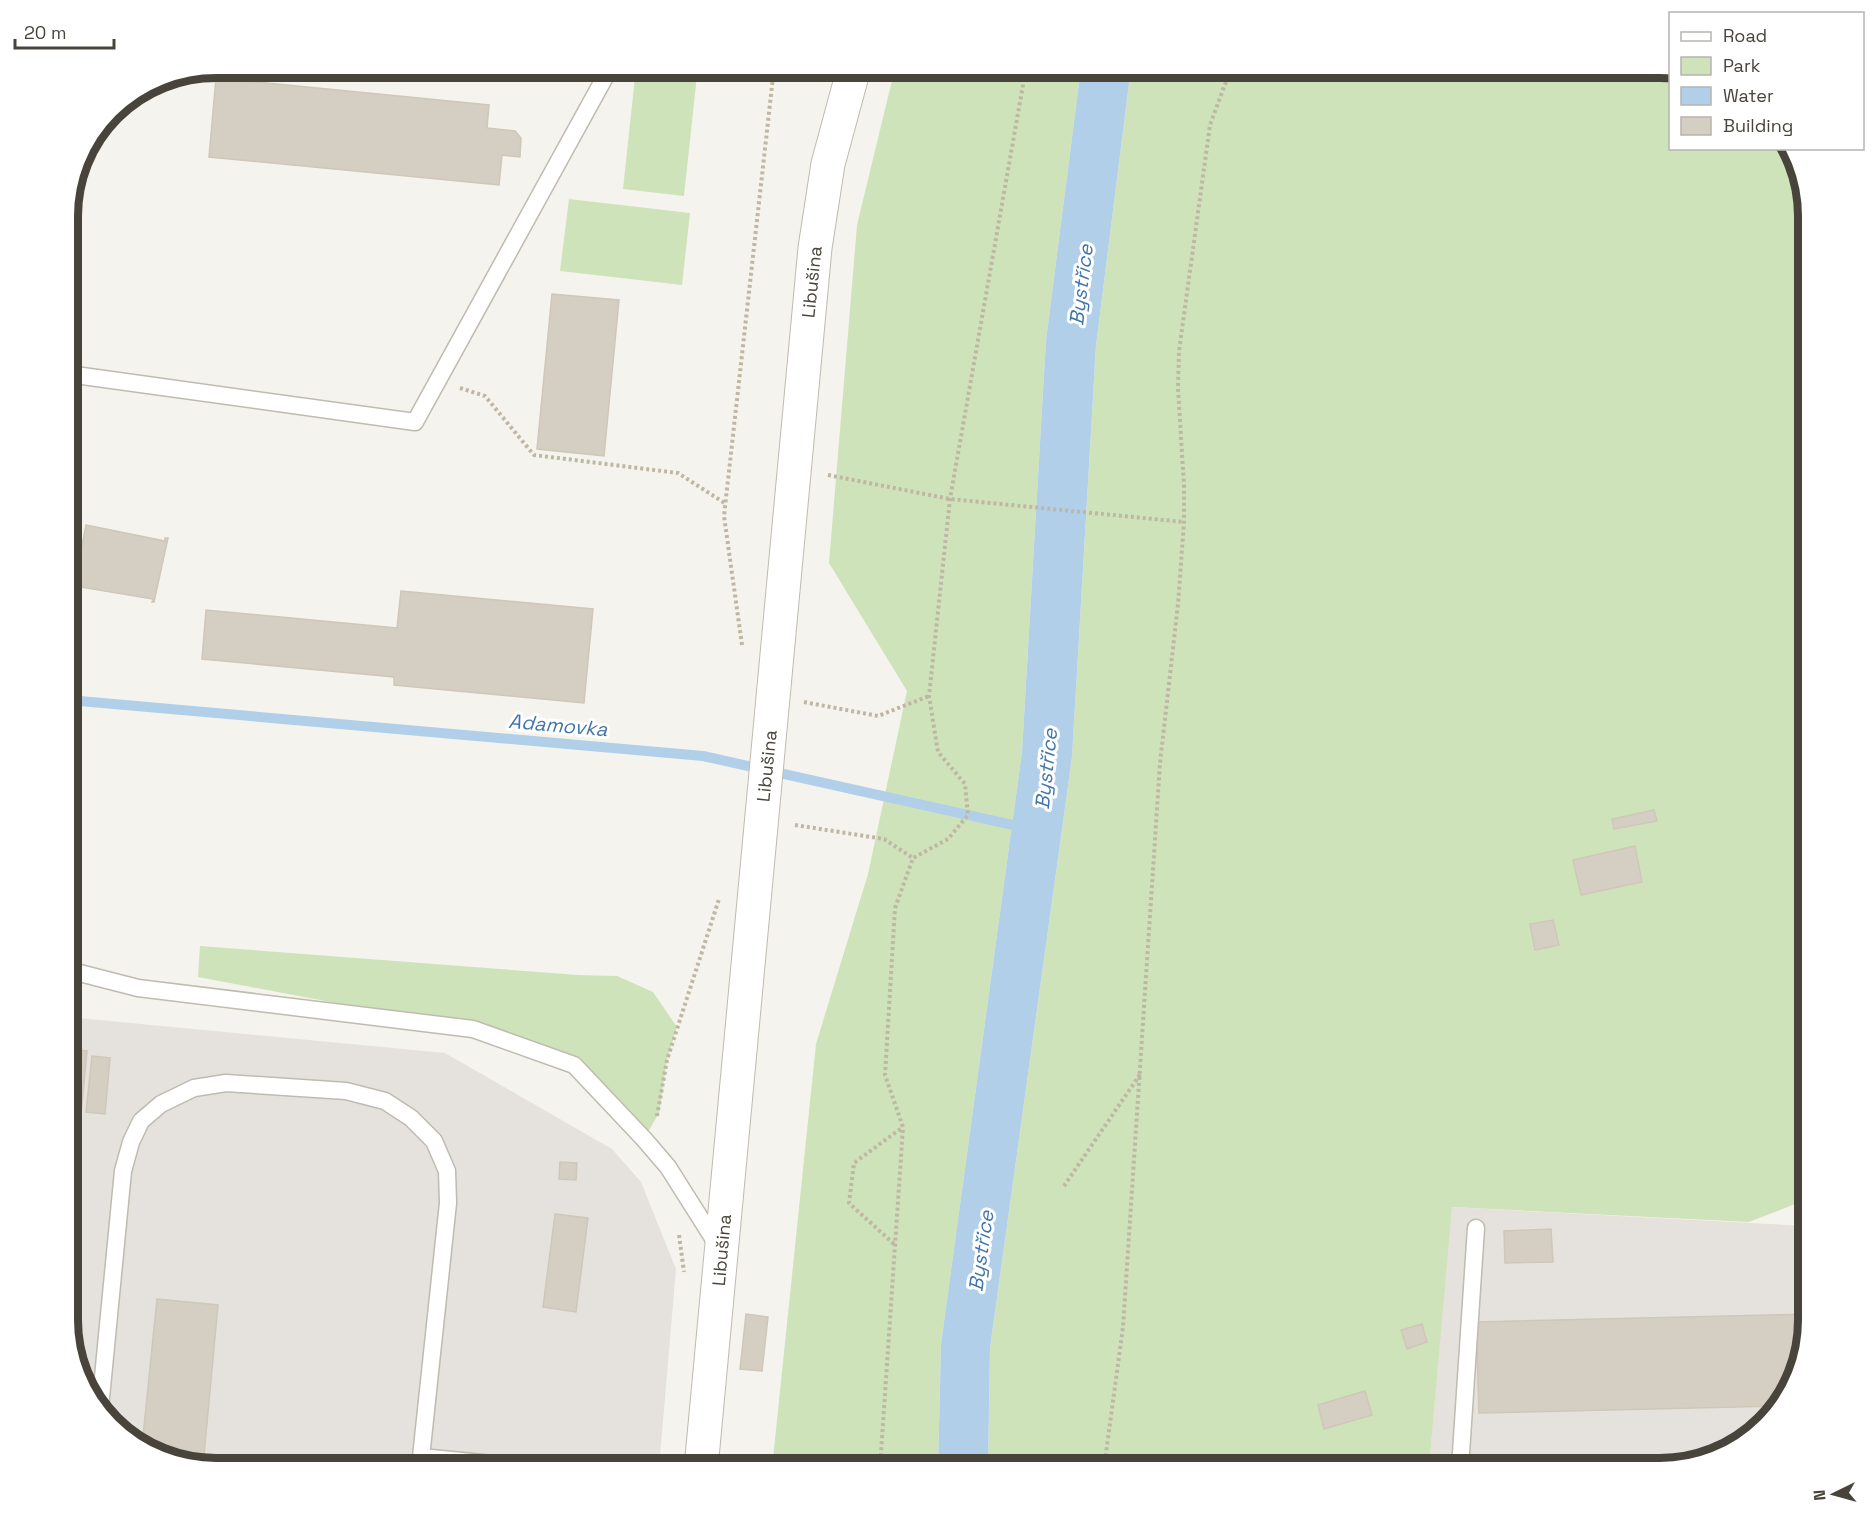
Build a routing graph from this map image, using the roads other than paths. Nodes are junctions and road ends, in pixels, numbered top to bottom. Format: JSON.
{"nodes":[{"id":1,"x":605,"y":78,"type":"edge"},
{"id":2,"x":851,"y":78,"type":"edge"},
{"id":3,"x":78,"y":375,"type":"edge"},
{"id":4,"x":78,"y":973,"type":"edge"},
{"id":5,"x":1476,"y":1228,"type":"dead end"},
{"id":6,"x":722,"y":1252,"type":"junction"},
{"id":7,"x":101,"y":1396,"type":"edge"},
{"id":8,"x":422,"y":1458,"type":"edge"},
{"id":9,"x":702,"y":1458,"type":"edge"},
{"id":10,"x":1461,"y":1458,"type":"edge"}],
"edges":[{"from":1,"to":3,"type":"lane"},
{"from":2,"to":6,"type":"street","name":"Libušina"},
{"from":4,"to":6,"type":"lane"},
{"from":5,"to":10,"type":"lane"},
{"from":6,"to":9,"type":"street","name":"Libušina"},
{"from":7,"to":8,"type":"lane"}]}
